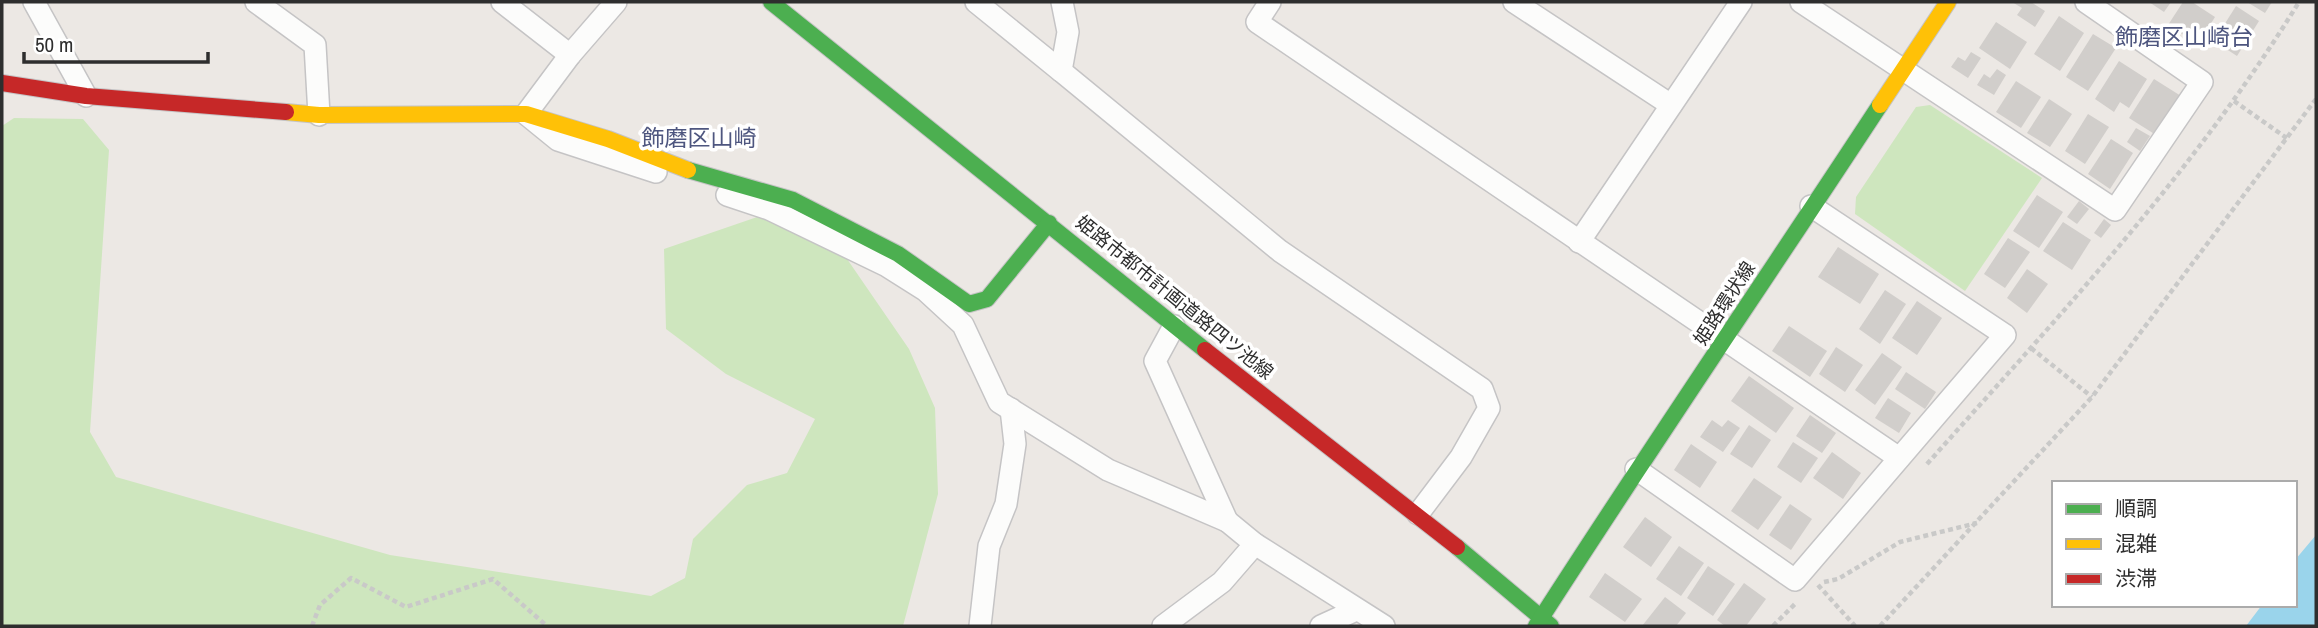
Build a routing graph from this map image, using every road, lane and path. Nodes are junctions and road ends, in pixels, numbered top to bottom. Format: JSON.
{"nodes":[{"id":1,"x":257,"y":2,"type":"edge"},
{"id":2,"x":502,"y":2,"type":"edge"},
{"id":3,"x":616,"y":2,"type":"edge"},
{"id":4,"x":771,"y":2,"type":"edge"},
{"id":5,"x":976,"y":2,"type":"edge"},
{"id":6,"x":1062,"y":2,"type":"edge"},
{"id":7,"x":1270,"y":2,"type":"edge"},
{"id":8,"x":1514,"y":2,"type":"edge"},
{"id":9,"x":1741,"y":2,"type":"edge"},
{"id":10,"x":1801,"y":2,"type":"edge"},
{"id":11,"x":1948,"y":2,"type":"edge"},
{"id":12,"x":2086,"y":2,"type":"edge"},
{"id":13,"x":2299,"y":2,"type":"edge"},
{"id":14,"x":38,"y":3,"type":"edge"},
{"id":15,"x":570,"y":55,"type":"junction"},
{"id":16,"x":1902,"y":70,"type":"junction"},
{"id":17,"x":1061,"y":71,"type":"junction"},
{"id":18,"x":2,"y":83,"type":"edge"},
{"id":19,"x":86,"y":96,"type":"junction"},
{"id":20,"x":2316,"y":99,"type":"edge"},
{"id":21,"x":2234,"y":101,"type":"junction"},
{"id":22,"x":1671,"y":105,"type":"junction"},
{"id":23,"x":526,"y":114,"type":"junction"},
{"id":24,"x":319,"y":115,"type":"junction"},
{"id":25,"x":2288,"y":139,"type":"junction"},
{"id":26,"x":1811,"y":206,"type":"junction"},
{"id":27,"x":1049,"y":223,"type":"junction"},
{"id":28,"x":1579,"y":242,"type":"junction"},
{"id":29,"x":1174,"y":326,"type":"junction"},
{"id":30,"x":1725,"y":341,"type":"junction"},
{"id":31,"x":2031,"y":348,"type":"junction"},
{"id":32,"x":2092,"y":397,"type":"junction"},
{"id":33,"x":1011,"y":409,"type":"junction"},
{"id":34,"x":1899,"y":458,"type":"junction"},
{"id":35,"x":1925,"y":467,"type":"dead end"},
{"id":36,"x":1636,"y":470,"type":"junction"},
{"id":37,"x":1418,"y":514,"type":"junction"},
{"id":38,"x":1227,"y":521,"type":"junction"},
{"id":39,"x":1979,"y":522,"type":"junction"},
{"id":40,"x":1255,"y":544,"type":"junction"},
{"id":41,"x":1825,"y":573,"type":"dead end"},
{"id":42,"x":1816,"y":583,"type":"junction"},
{"id":43,"x":1807,"y":592,"type":"dead end"},
{"id":44,"x":1799,"y":600,"type":"dead end"},
{"id":45,"x":1356,"y":610,"type":"junction"},
{"id":46,"x":1543,"y":624,"type":"edge"},
{"id":47,"x":312,"y":626,"type":"edge"},
{"id":48,"x":547,"y":626,"type":"edge"},
{"id":49,"x":979,"y":626,"type":"edge"},
{"id":50,"x":1163,"y":626,"type":"edge"},
{"id":51,"x":1321,"y":626,"type":"edge"},
{"id":52,"x":1384,"y":626,"type":"edge"},
{"id":53,"x":1773,"y":626,"type":"edge"},
{"id":54,"x":1855,"y":626,"type":"edge"},
{"id":55,"x":1880,"y":626,"type":"edge"}],
"edges":[{"from":1,"to":24,"type":"street"},
{"from":2,"to":15,"type":"street"},
{"from":3,"to":15,"type":"street"},
{"from":4,"to":27,"type":"street","name":"姫路市都市計画道路四ツ池線"},
{"from":5,"to":17,"type":"street"},
{"from":6,"to":17,"type":"street"},
{"from":7,"to":28,"type":"street"},
{"from":8,"to":22,"type":"street"},
{"from":9,"to":22,"type":"street"},
{"from":10,"to":16,"type":"street"},
{"from":11,"to":16,"type":"street","name":"姫路環状線"},
{"from":12,"to":16,"type":"street"},
{"from":13,"to":21,"type":"path"},
{"from":14,"to":19,"type":"street"},
{"from":15,"to":23,"type":"street"},
{"from":16,"to":26,"type":"street","name":"姫路環状線"},
{"from":17,"to":37,"type":"street"},
{"from":18,"to":19,"type":"street"},
{"from":19,"to":24,"type":"street"},
{"from":20,"to":25,"type":"path"},
{"from":21,"to":25,"type":"path"},
{"from":21,"to":31,"type":"path"},
{"from":22,"to":28,"type":"street"},
{"from":23,"to":24,"type":"street"},
{"from":23,"to":27,"type":"street"},
{"from":23,"to":33,"type":"street"},
{"from":25,"to":32,"type":"path"},
{"from":26,"to":30,"type":"street","name":"姫路環状線"},
{"from":26,"to":34,"type":"street"},
{"from":27,"to":29,"type":"street","name":"姫路市都市計画道路四ツ池線"},
{"from":28,"to":30,"type":"street"},
{"from":29,"to":37,"type":"street","name":"姫路市都市計画道路四ツ池線"},
{"from":29,"to":38,"type":"street"},
{"from":30,"to":34,"type":"street"},
{"from":30,"to":36,"type":"street","name":"姫路環状線"},
{"from":31,"to":32,"type":"path"},
{"from":31,"to":35,"type":"path"},
{"from":32,"to":39,"type":"path"},
{"from":33,"to":38,"type":"street"},
{"from":33,"to":49,"type":"street"},
{"from":34,"to":36,"type":"street"},
{"from":36,"to":46,"type":"street","name":"姫路環状線"},
{"from":37,"to":46,"type":"street","name":"姫路市都市計画道路四ツ池線"},
{"from":38,"to":40,"type":"street"},
{"from":39,"to":42,"type":"path"},
{"from":39,"to":55,"type":"path"},
{"from":40,"to":45,"type":"street"},
{"from":40,"to":50,"type":"street"},
{"from":41,"to":42,"type":"path"},
{"from":42,"to":43,"type":"path"},
{"from":42,"to":54,"type":"path"},
{"from":44,"to":53,"type":"path"},
{"from":45,"to":51,"type":"street"},
{"from":45,"to":52,"type":"street"},
{"from":47,"to":48,"type":"path"}]}
